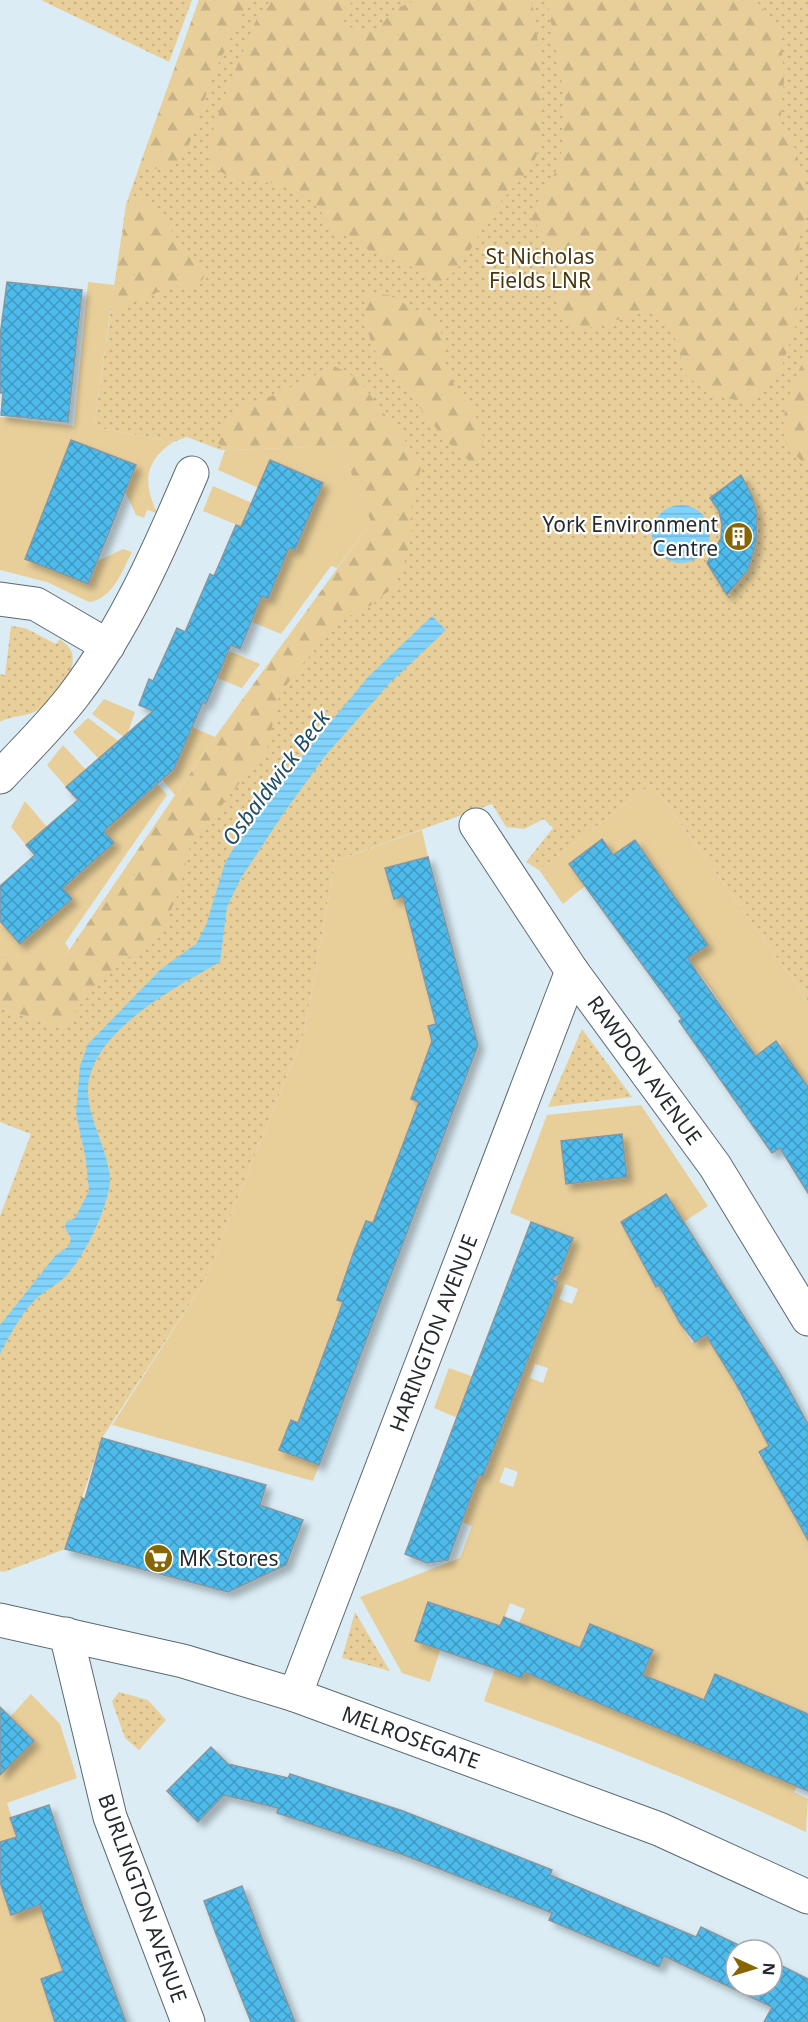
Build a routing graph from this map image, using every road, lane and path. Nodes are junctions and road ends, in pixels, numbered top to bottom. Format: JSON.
{"nodes":[{"id":1,"x":192,"y":473,"type":"dead end"},
{"id":2,"x":0,"y":599,"type":"edge"},
{"id":3,"x":108,"y":646,"type":"junction"},
{"id":4,"x":0,"y":777,"type":"edge"},
{"id":5,"x":476,"y":825,"type":"dead end"},
{"id":6,"x":573,"y":971,"type":"junction"},
{"id":7,"x":808,"y":1319,"type":"edge"},
{"id":8,"x":0,"y":1620,"type":"edge"},
{"id":9,"x":66,"y":1634,"type":"junction"},
{"id":10,"x":295,"y":1695,"type":"junction"},
{"id":11,"x":808,"y":1897,"type":"edge"},
{"id":12,"x":188,"y":2022,"type":"edge"}],
"edges":[{"from":1,"to":3,"type":"street"},
{"from":2,"to":3,"type":"street"},
{"from":3,"to":4,"type":"street"},
{"from":5,"to":6,"type":"street","name":"RAWDON AVENUE"},
{"from":6,"to":7,"type":"street","name":"RAWDON AVENUE"},
{"from":6,"to":10,"type":"street","name":"HARINGTON AVENUE"},
{"from":8,"to":9,"type":"street","name":"MELROSEGATE"},
{"from":9,"to":10,"type":"street","name":"MELROSEGATE"},
{"from":9,"to":12,"type":"street","name":"BURLINGTON AVENUE"},
{"from":10,"to":11,"type":"street","name":"MELROSEGATE"}]}
